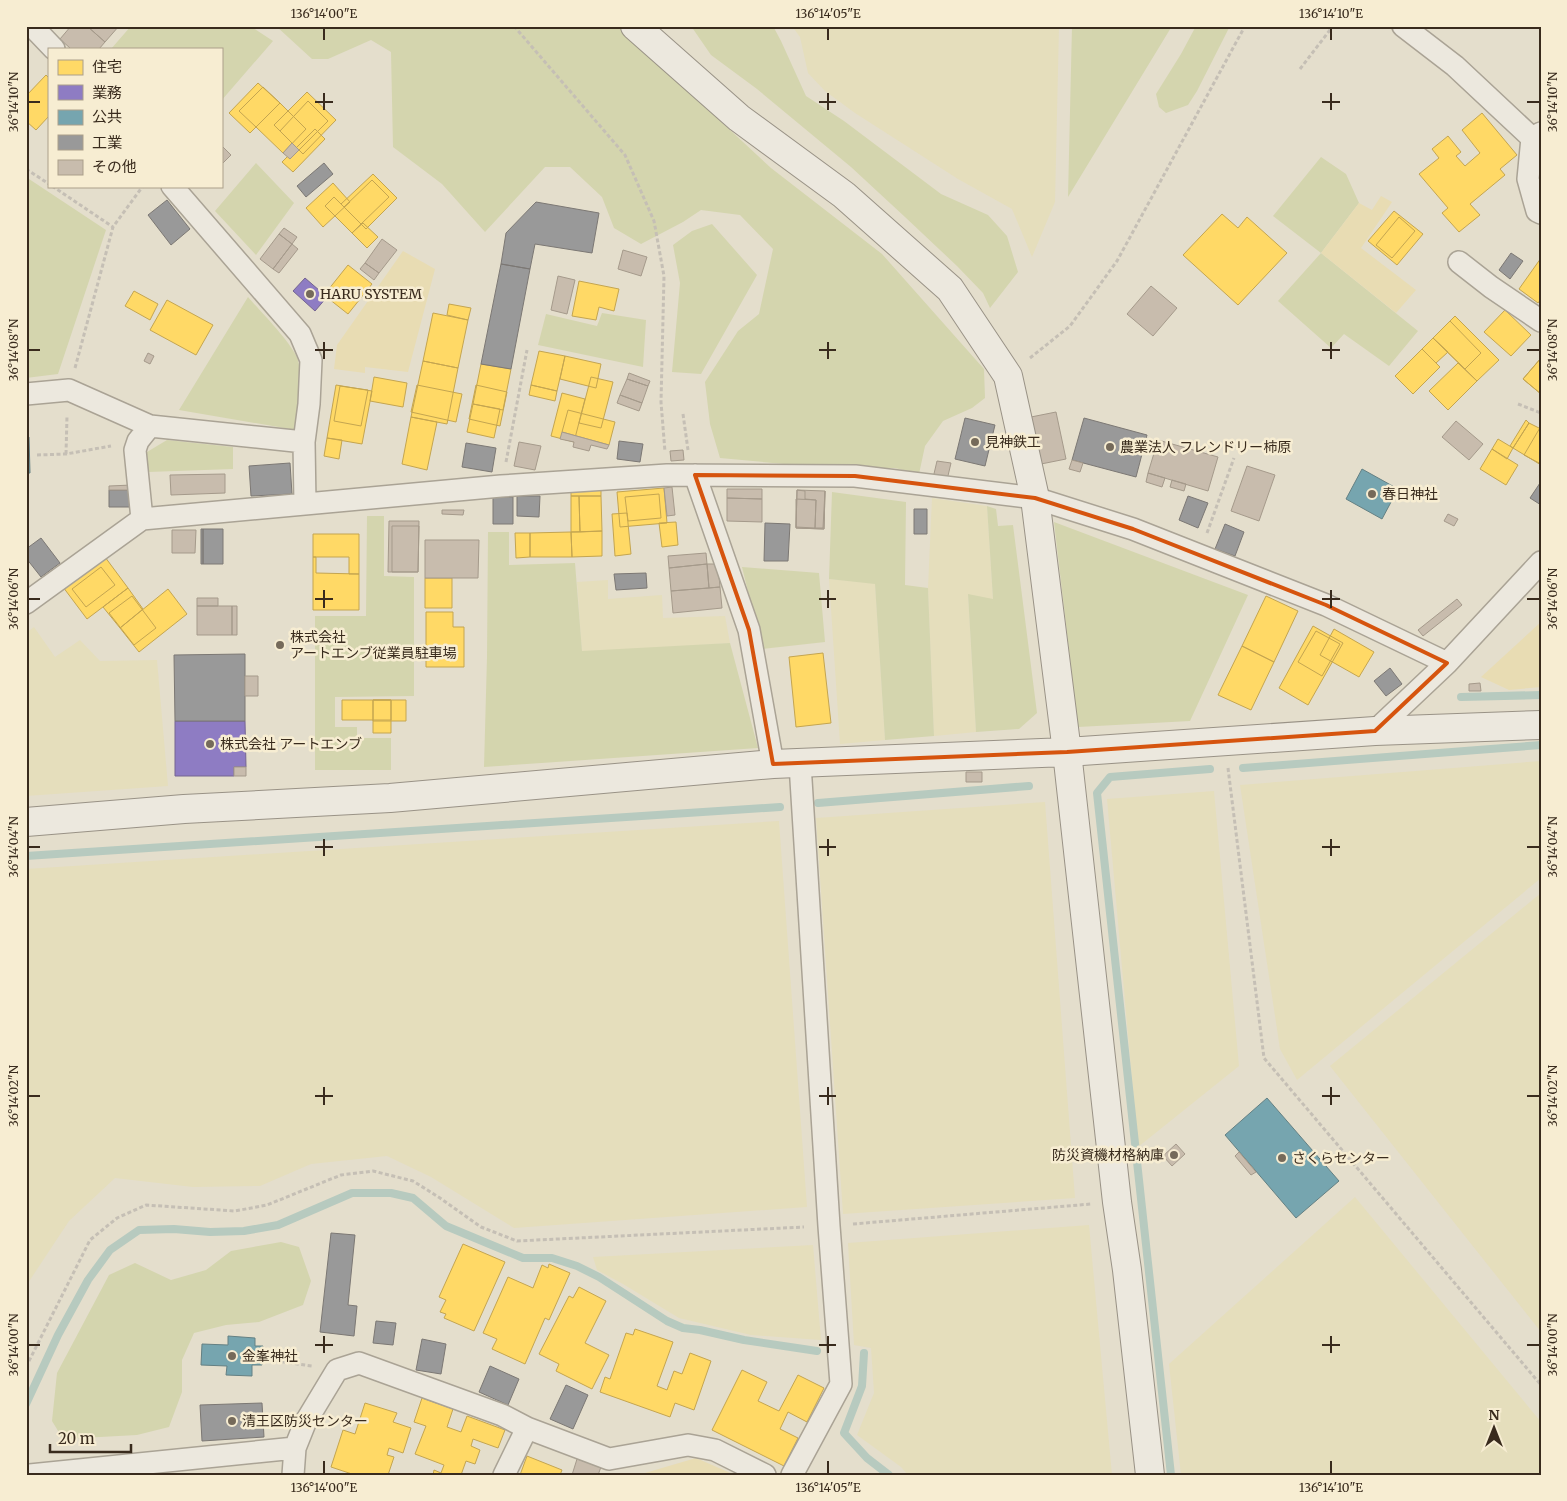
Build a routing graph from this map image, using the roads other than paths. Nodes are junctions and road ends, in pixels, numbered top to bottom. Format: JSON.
{"nodes":[{"id":1,"x":32,"y":26,"type":"edge"},
{"id":2,"x":635,"y":26,"type":"edge"},
{"id":3,"x":1403,"y":26,"type":"edge"},
{"id":4,"x":53,"y":48,"type":"edge"},
{"id":5,"x":1536,"y":135,"type":"edge"},
{"id":6,"x":174,"y":188,"type":"edge"},
{"id":7,"x":1541,"y":213,"type":"edge"},
{"id":8,"x":1460,"y":262,"type":"dead end"},
{"id":9,"x":1541,"y":321,"type":"edge"},
{"id":10,"x":26,"y":394,"type":"edge"},
{"id":11,"x":144,"y":433,"type":"junction"},
{"id":12,"x":304,"y":442,"type":"junction"},
{"id":13,"x":695,"y":474,"type":"junction"},
{"id":14,"x":1035,"y":498,"type":"junction"},
{"id":15,"x":304,"y":504,"type":"junction"},
{"id":16,"x":142,"y":519,"type":"junction"},
{"id":17,"x":1541,"y":562,"type":"edge"},
{"id":18,"x":26,"y":603,"type":"edge"},
{"id":19,"x":1447,"y":663,"type":"junction"},
{"id":20,"x":1541,"y":725,"type":"edge"},
{"id":21,"x":1375,"y":731,"type":"junction"},
{"id":22,"x":1067,"y":752,"type":"junction"},
{"id":23,"x":773,"y":764,"type":"junction"},
{"id":24,"x":800,"y":764,"type":"junction"},
{"id":25,"x":26,"y":822,"type":"edge"},
{"id":26,"x":528,"y":1428,"type":"junction"},
{"id":27,"x":295,"y":1448,"type":"junction"},
{"id":28,"x":30,"y":1475,"type":"edge"},
{"id":29,"x":293,"y":1475,"type":"edge"},
{"id":30,"x":504,"y":1475,"type":"edge"},
{"id":31,"x":764,"y":1475,"type":"edge"},
{"id":32,"x":792,"y":1475,"type":"edge"},
{"id":33,"x":1150,"y":1475,"type":"edge"}],
"edges":[{"from":1,"to":4,"type":"street"},
{"from":2,"to":14,"type":"street"},
{"from":3,"to":5,"type":"street"},
{"from":5,"to":7,"type":"street"},
{"from":6,"to":12,"type":"street"},
{"from":8,"to":9,"type":"street"},
{"from":10,"to":11,"type":"street"},
{"from":11,"to":12,"type":"street"},
{"from":11,"to":16,"type":"street"},
{"from":12,"to":15,"type":"street"},
{"from":13,"to":14,"type":"street"},
{"from":13,"to":15,"type":"street"},
{"from":13,"to":23,"type":"street"},
{"from":14,"to":19,"type":"street"},
{"from":14,"to":22,"type":"street"},
{"from":15,"to":16,"type":"street"},
{"from":16,"to":18,"type":"street"},
{"from":17,"to":19,"type":"street"},
{"from":19,"to":21,"type":"street"},
{"from":20,"to":21,"type":"street"},
{"from":21,"to":22,"type":"street"},
{"from":22,"to":24,"type":"street"},
{"from":22,"to":33,"type":"street"},
{"from":23,"to":24,"type":"street"},
{"from":23,"to":25,"type":"street"},
{"from":24,"to":32,"type":"street"},
{"from":26,"to":27,"type":"street"},
{"from":26,"to":30,"type":"street"},
{"from":26,"to":31,"type":"street"},
{"from":27,"to":28,"type":"street"},
{"from":27,"to":29,"type":"street"}]}
